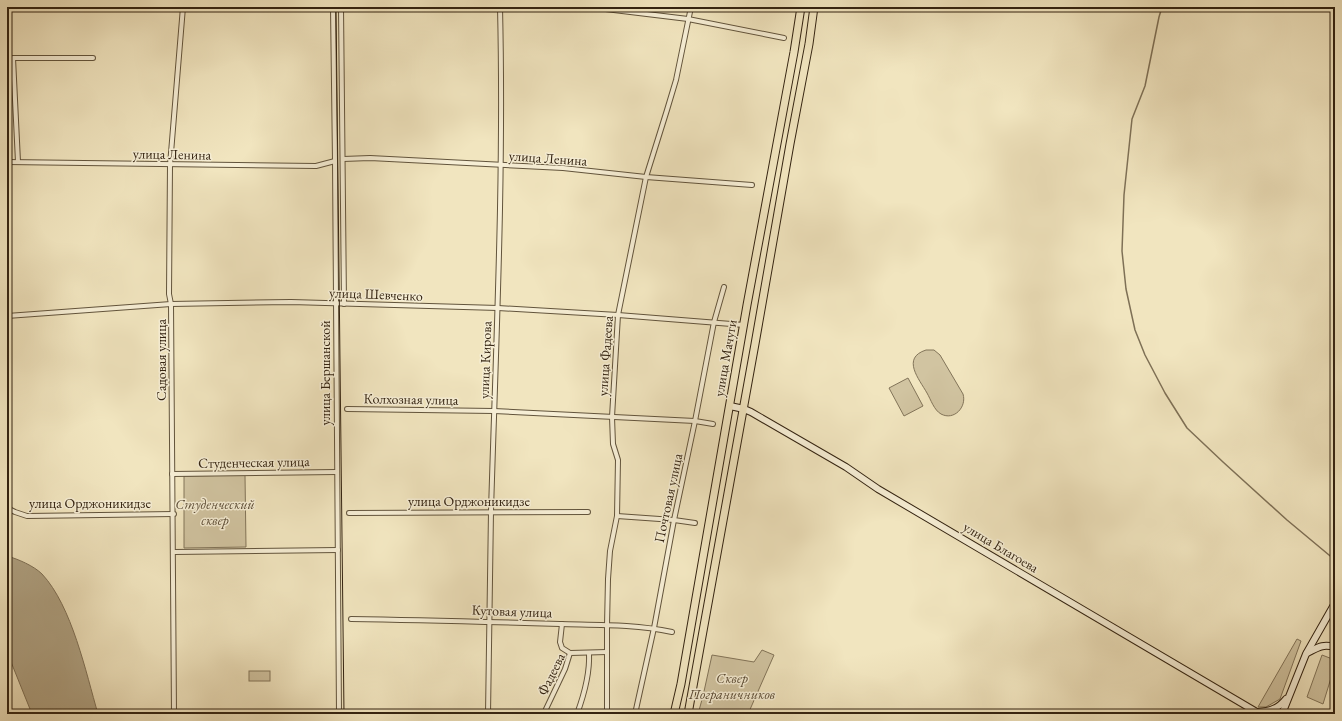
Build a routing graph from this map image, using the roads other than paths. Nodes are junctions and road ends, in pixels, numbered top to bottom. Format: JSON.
{"nodes":[{"id":1,"x":184,"y":7,"type":"edge"},
{"id":2,"x":332,"y":7,"type":"edge"},
{"id":3,"x":341,"y":7,"type":"edge"},
{"id":4,"x":500,"y":7,"type":"edge"},
{"id":5,"x":589,"y":7,"type":"edge"},
{"id":6,"x":691,"y":7,"type":"edge"},
{"id":7,"x":801,"y":7,"type":"edge"},
{"id":8,"x":814,"y":7,"type":"edge"},
{"id":9,"x":688,"y":19,"type":"junction"},
{"id":10,"x":784,"y":38,"type":"dead end"},
{"id":11,"x":93,"y":58,"type":"dead end"},
{"id":12,"x":343,"y":159,"type":"junction"},
{"id":13,"x":335,"y":160,"type":"junction"},
{"id":14,"x":7,"y":162,"type":"edge"},
{"id":15,"x":18,"y":162,"type":"junction"},
{"id":16,"x":170,"y":165,"type":"junction"},
{"id":17,"x":500,"y":166,"type":"junction"},
{"id":18,"x":646,"y":177,"type":"junction"},
{"id":19,"x":752,"y":185,"type":"dead end"},
{"id":20,"x":756,"y":260,"type":"junction"},
{"id":21,"x":769,"y":261,"type":"junction"},
{"id":22,"x":724,"y":287,"type":"dead end"},
{"id":23,"x":172,"y":304,"type":"junction"},
{"id":24,"x":336,"y":304,"type":"junction"},
{"id":25,"x":344,"y":304,"type":"junction"},
{"id":26,"x":498,"y":308,"type":"junction"},
{"id":27,"x":618,"y":315,"type":"junction"},
{"id":28,"x":7,"y":316,"type":"edge"},
{"id":29,"x":714,"y":322,"type":"junction"},
{"id":30,"x":744,"y":325,"type":"junction"},
{"id":31,"x":730,"y":406,"type":"junction"},
{"id":32,"x":347,"y":409,"type":"dead end"},
{"id":33,"x":744,"y":409,"type":"junction"},
{"id":34,"x":494,"y":411,"type":"junction"},
{"id":35,"x":612,"y":417,"type":"junction"},
{"id":36,"x":695,"y":421,"type":"junction"},
{"id":37,"x":713,"y":424,"type":"dead end"},
{"id":38,"x":337,"y":472,"type":"junction"},
{"id":39,"x":172,"y":474,"type":"junction"},
{"id":40,"x":7,"y":508,"type":"edge"},
{"id":41,"x":491,"y":512,"type":"junction"},
{"id":42,"x":588,"y":512,"type":"dead end"},
{"id":43,"x":349,"y":513,"type":"dead end"},
{"id":44,"x":174,"y":514,"type":"junction"},
{"id":45,"x":617,"y":516,"type":"junction"},
{"id":46,"x":674,"y":520,"type":"junction"},
{"id":47,"x":695,"y":523,"type":"dead end"},
{"id":48,"x":338,"y":550,"type":"junction"},
{"id":49,"x":174,"y":552,"type":"junction"},
{"id":50,"x":1335,"y":603,"type":"edge"},
{"id":51,"x":351,"y":619,"type":"dead end"},
{"id":52,"x":489,"y":621,"type":"junction"},
{"id":53,"x":562,"y":624,"type":"junction"},
{"id":54,"x":607,"y":625,"type":"junction"},
{"id":55,"x":654,"y":628,"type":"junction"},
{"id":56,"x":672,"y":632,"type":"dead end"},
{"id":57,"x":1335,"y":647,"type":"edge"},
{"id":58,"x":607,"y":652,"type":"junction"},
{"id":59,"x":570,"y":653,"type":"junction"},
{"id":60,"x":589,"y":653,"type":"junction"},
{"id":61,"x":1306,"y":654,"type":"junction"},
{"id":62,"x":1290,"y":693,"type":"junction"},
{"id":63,"x":1259,"y":713,"type":"edge"},
{"id":64,"x":174,"y":714,"type":"edge"},
{"id":65,"x":339,"y":714,"type":"edge"},
{"id":66,"x":488,"y":714,"type":"edge"},
{"id":67,"x":544,"y":714,"type":"edge"},
{"id":68,"x":576,"y":714,"type":"edge"},
{"id":69,"x":607,"y":714,"type":"edge"},
{"id":70,"x":635,"y":714,"type":"edge"},
{"id":71,"x":674,"y":714,"type":"edge"},
{"id":72,"x":688,"y":714,"type":"edge"},
{"id":73,"x":1282,"y":714,"type":"edge"}],
"edges":[{"from":1,"to":16,"type":"street","name":"Садовая улица"},
{"from":2,"to":13,"type":"street","name":"улица Бершанской"},
{"from":3,"to":12,"type":"street","name":"улица Бершанской"},
{"from":4,"to":17,"type":"street","name":"улица Кирова"},
{"from":5,"to":9,"type":"street"},
{"from":6,"to":9,"type":"street","name":"улица Фадеева"},
{"from":7,"to":20,"type":"main road","name":"улица Мачуги"},
{"from":8,"to":21,"type":"main road","name":"улица Мачуги"},
{"from":9,"to":10,"type":"street"},
{"from":9,"to":18,"type":"street","name":"улица Фадеева"},
{"from":11,"to":15,"type":"street"},
{"from":12,"to":17,"type":"street","name":"улица Ленина"},
{"from":12,"to":25,"type":"street","name":"улица Бершанской"},
{"from":13,"to":16,"type":"street","name":"улица Ленина"},
{"from":13,"to":24,"type":"street","name":"улица Бершанской"},
{"from":14,"to":15,"type":"street","name":"улица Ленина"},
{"from":15,"to":16,"type":"street","name":"улица Ленина"},
{"from":16,"to":23,"type":"street","name":"Садовая улица"},
{"from":17,"to":18,"type":"street","name":"улица Ленина"},
{"from":17,"to":26,"type":"street","name":"улица Кирова"},
{"from":18,"to":19,"type":"street","name":"улица Ленина"},
{"from":18,"to":27,"type":"street","name":"улица Фадеева"},
{"from":20,"to":21,"type":"main road"},
{"from":20,"to":30,"type":"main road","name":"улица Мачуги"},
{"from":21,"to":33,"type":"main road","name":"улица Мачуги"},
{"from":22,"to":29,"type":"street","name":"Почтовая улица"},
{"from":23,"to":24,"type":"street","name":"улица Шевченко"},
{"from":23,"to":28,"type":"street","name":"улица Шевченко"},
{"from":23,"to":39,"type":"street","name":"Садовая улица"},
{"from":24,"to":25,"type":"street","name":"улица Шевченко"},
{"from":24,"to":38,"type":"street","name":"улица Бершанской"},
{"from":25,"to":26,"type":"street","name":"улица Шевченко"},
{"from":26,"to":27,"type":"street","name":"улица Шевченко"},
{"from":26,"to":34,"type":"street","name":"улица Кирова"},
{"from":27,"to":29,"type":"street","name":"улица Шевченко"},
{"from":27,"to":35,"type":"street","name":"улица Фадеева"},
{"from":29,"to":30,"type":"street","name":"улица Шевченко"},
{"from":29,"to":36,"type":"street","name":"Почтовая улица"},
{"from":30,"to":31,"type":"main road","name":"улица Мачуги"},
{"from":31,"to":33,"type":"street","name":"улица Благоева"},
{"from":31,"to":71,"type":"main road","name":"улица Мачуги"},
{"from":32,"to":34,"type":"street","name":"Колхозная улица"},
{"from":33,"to":63,"type":"street","name":"улица Благоева"},
{"from":33,"to":72,"type":"main road","name":"улица Мачуги"},
{"from":34,"to":35,"type":"street","name":"Колхозная улица"},
{"from":34,"to":41,"type":"street","name":"улица Кирова"},
{"from":35,"to":36,"type":"street","name":"Колхозная улица"},
{"from":35,"to":45,"type":"street","name":"улица Фадеева"},
{"from":36,"to":37,"type":"street","name":"Колхозная улица"},
{"from":36,"to":46,"type":"street","name":"Почтовая улица"},
{"from":38,"to":39,"type":"street","name":"Студенческая улица"},
{"from":38,"to":48,"type":"street","name":"улица Бершанской"},
{"from":39,"to":44,"type":"street","name":"Садовая улица"},
{"from":40,"to":44,"type":"street","name":"улица Орджоникидзе"},
{"from":41,"to":42,"type":"street","name":"улица Орджоникидзе"},
{"from":41,"to":43,"type":"street","name":"улица Орджоникидзе"},
{"from":41,"to":52,"type":"street","name":"улица Кирова"},
{"from":44,"to":49,"type":"street","name":"Садовая улица"},
{"from":45,"to":46,"type":"street"},
{"from":45,"to":54,"type":"street","name":"улица Фадеева"},
{"from":46,"to":47,"type":"street"},
{"from":46,"to":55,"type":"street","name":"Почтовая улица"},
{"from":48,"to":49,"type":"street"},
{"from":48,"to":65,"type":"street","name":"улица Бершанской"},
{"from":49,"to":64,"type":"street","name":"Садовая улица"},
{"from":50,"to":61,"type":"street"},
{"from":51,"to":52,"type":"street","name":"Кутовая улица"},
{"from":52,"to":53,"type":"street","name":"Кутовая улица"},
{"from":52,"to":66,"type":"street","name":"улица Кирова"},
{"from":53,"to":54,"type":"street","name":"Кутовая улица"},
{"from":53,"to":59,"type":"street"},
{"from":54,"to":55,"type":"street","name":"Кутовая улица"},
{"from":54,"to":58,"type":"street","name":"улица Фадеева"},
{"from":55,"to":56,"type":"street","name":"Кутовая улица"},
{"from":55,"to":70,"type":"street","name":"Почтовая улица"},
{"from":57,"to":61,"type":"street"},
{"from":58,"to":60,"type":"street","name":"Фадеева"},
{"from":58,"to":69,"type":"street","name":"улица Фадеева"},
{"from":59,"to":60,"type":"street","name":"Фадеева"},
{"from":59,"to":67,"type":"street","name":"Фадеева"},
{"from":60,"to":68,"type":"street"},
{"from":61,"to":62,"type":"street"},
{"from":62,"to":63,"type":"street","name":"улица Благоева"},
{"from":62,"to":73,"type":"street"}]}
